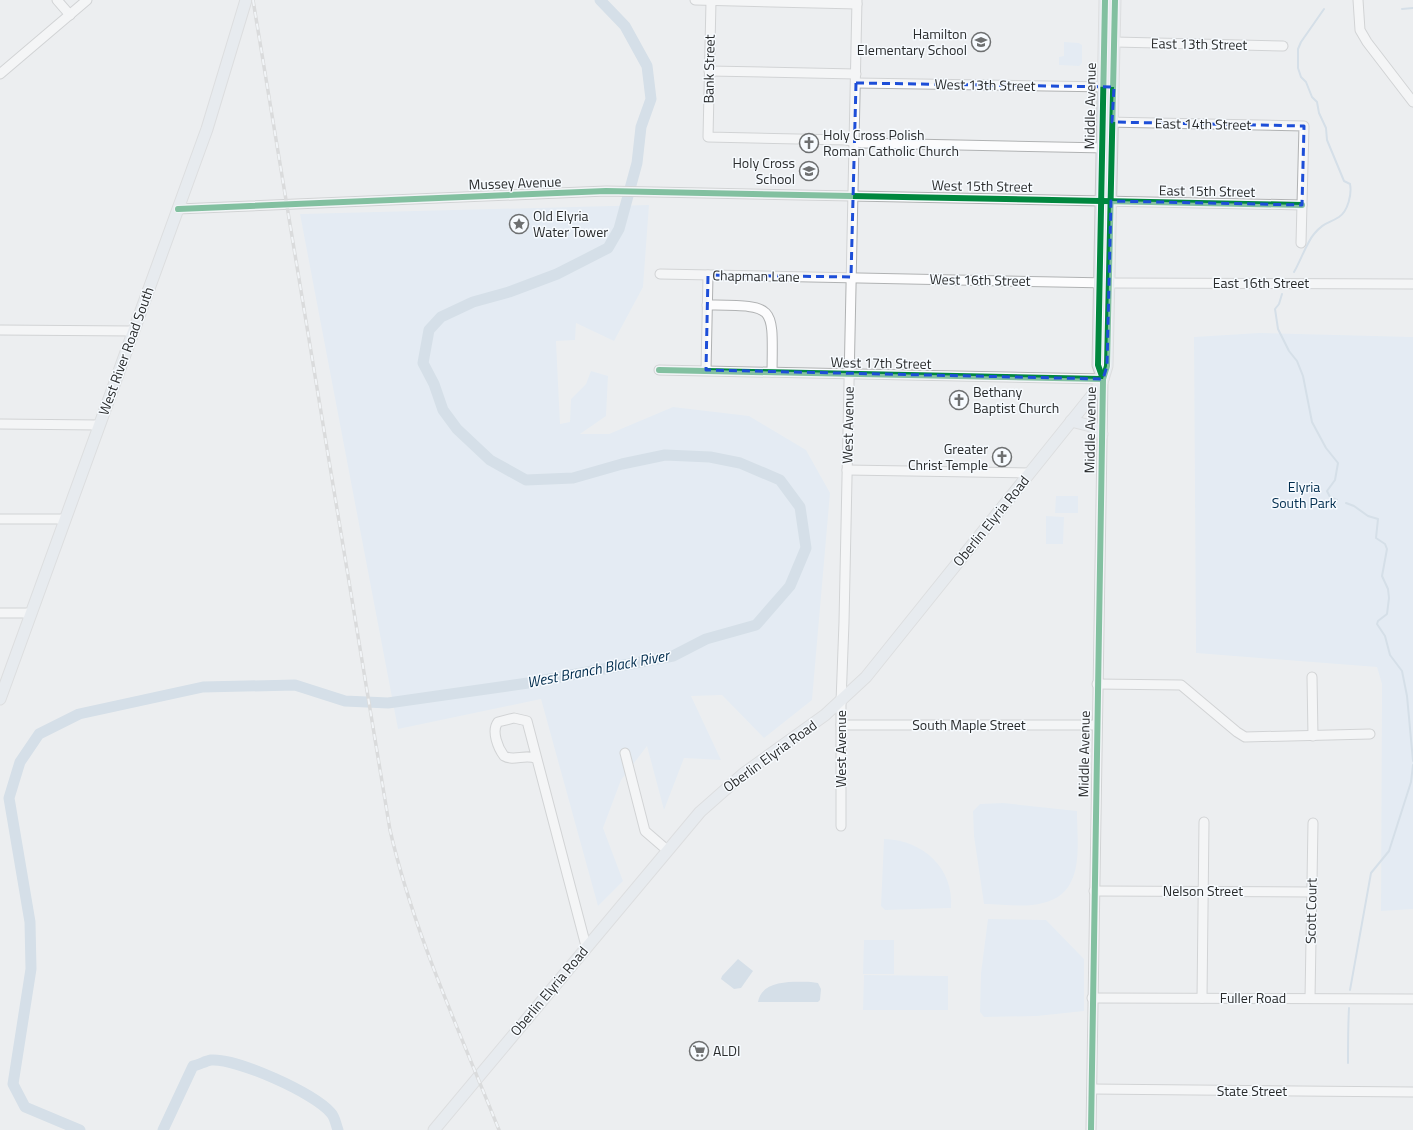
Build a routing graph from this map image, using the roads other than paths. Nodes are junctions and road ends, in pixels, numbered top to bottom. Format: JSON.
{"nodes":[{"id":1,"x":57,"y":0,"type":"edge"},
{"id":2,"x":87,"y":0,"type":"edge"},
{"id":3,"x":246,"y":0,"type":"edge"},
{"id":4,"x":695,"y":0,"type":"edge"},
{"id":5,"x":1105,"y":0,"type":"edge"},
{"id":6,"x":1116,"y":0,"type":"edge"},
{"id":7,"x":1358,"y":0,"type":"edge"},
{"id":8,"x":711,"y":1,"type":"edge"},
{"id":9,"x":857,"y":2,"type":"edge"},
{"id":10,"x":70,"y":15,"type":"junction"},
{"id":11,"x":1115,"y":42,"type":"junction"},
{"id":12,"x":1283,"y":46,"type":"dead end"},
{"id":13,"x":709,"y":71,"type":"junction"},
{"id":14,"x":0,"y":74,"type":"edge"},
{"id":15,"x":856,"y":79,"type":"junction"},
{"id":16,"x":1108,"y":87,"type":"junction"},
{"id":17,"x":1413,"y":102,"type":"edge"},
{"id":18,"x":1107,"y":122,"type":"junction"},
{"id":19,"x":854,"y":142,"type":"junction"},
{"id":20,"x":1106,"y":148,"type":"junction"},
{"id":21,"x":853,"y":196,"type":"junction"},
{"id":22,"x":1106,"y":201,"type":"junction"},
{"id":23,"x":1302,"y":205,"type":"junction"},
{"id":24,"x":178,"y":209,"type":"junction"},
{"id":25,"x":1301,"y":243,"type":"dead end"},
{"id":26,"x":660,"y":274,"type":"dead end"},
{"id":27,"x":708,"y":275,"type":"junction"},
{"id":28,"x":852,"y":277,"type":"junction"},
{"id":29,"x":1105,"y":283,"type":"junction"},
{"id":30,"x":1413,"y":284,"type":"edge"},
{"id":31,"x":707,"y":305,"type":"junction"},
{"id":32,"x":0,"y":330,"type":"edge"},
{"id":33,"x":133,"y":331,"type":"junction"},
{"id":34,"x":659,"y":370,"type":"dead end"},
{"id":35,"x":706,"y":370,"type":"junction"},
{"id":36,"x":772,"y":372,"type":"junction"},
{"id":37,"x":850,"y":374,"type":"junction"},
{"id":38,"x":1102,"y":379,"type":"junction"},
{"id":39,"x":1071,"y":421,"type":"junction"},
{"id":40,"x":0,"y":424,"type":"edge"},
{"id":41,"x":99,"y":424,"type":"junction"},
{"id":42,"x":1102,"y":434,"type":"junction"},
{"id":43,"x":847,"y":470,"type":"junction"},
{"id":44,"x":1029,"y":473,"type":"junction"},
{"id":45,"x":0,"y":519,"type":"edge"},
{"id":46,"x":64,"y":519,"type":"junction"},
{"id":47,"x":0,"y":613,"type":"edge"},
{"id":48,"x":30,"y":613,"type":"junction"},
{"id":49,"x":1312,"y":677,"type":"dead end"},
{"id":50,"x":1097,"y":684,"type":"junction"},
{"id":51,"x":0,"y":699,"type":"edge"},
{"id":52,"x":841,"y":702,"type":"junction"},
{"id":53,"x":1096,"y":724,"type":"junction"},
{"id":54,"x":842,"y":725,"type":"junction"},
{"id":55,"x":1370,"y":734,"type":"dead end"},
{"id":56,"x":1313,"y":736,"type":"junction"},
{"id":57,"x":625,"y":754,"type":"dead end"},
{"id":58,"x":537,"y":759,"type":"junction"},
{"id":59,"x":1204,"y":822,"type":"dead end"},
{"id":60,"x":1313,"y":823,"type":"dead end"},
{"id":61,"x":841,"y":826,"type":"dead end"},
{"id":62,"x":667,"y":850,"type":"junction"},
{"id":63,"x":1094,"y":891,"type":"junction"},
{"id":64,"x":1202,"y":891,"type":"junction"},
{"id":65,"x":1312,"y":892,"type":"junction"},
{"id":66,"x":586,"y":946,"type":"junction"},
{"id":67,"x":1092,"y":998,"type":"junction"},
{"id":68,"x":1202,"y":998,"type":"junction"},
{"id":69,"x":1310,"y":998,"type":"junction"},
{"id":70,"x":1413,"y":999,"type":"edge"},
{"id":71,"x":1092,"y":1089,"type":"junction"},
{"id":72,"x":1413,"y":1092,"type":"edge"},
{"id":73,"x":434,"y":1130,"type":"edge"},
{"id":74,"x":1091,"y":1130,"type":"edge"}],
"edges":[{"from":1,"to":10,"type":"street"},
{"from":2,"to":10,"type":"street"},
{"from":3,"to":24,"type":"main road","name":"West River Road South"},
{"from":4,"to":8,"type":"street"},
{"from":5,"to":16,"type":"main road","name":"Middle Avenue"},
{"from":6,"to":11,"type":"main road","name":"Middle Avenue"},
{"from":7,"to":17,"type":"street"},
{"from":8,"to":9,"type":"street"},
{"from":8,"to":13,"type":"street","name":"Bank Street"},
{"from":9,"to":15,"type":"street","name":"West Avenue"},
{"from":10,"to":14,"type":"street"},
{"from":11,"to":12,"type":"street","name":"East 13th Street"},
{"from":11,"to":16,"type":"main road","name":"Middle Avenue"},
{"from":13,"to":15,"type":"street","name":"West 13th Street"},
{"from":13,"to":19,"type":"street","name":"Bank Street"},
{"from":15,"to":16,"type":"street","name":"West 13th Street"},
{"from":15,"to":19,"type":"street","name":"West Avenue"},
{"from":16,"to":18,"type":"main road","name":"Middle Avenue"},
{"from":18,"to":20,"type":"main road","name":"Middle Avenue"},
{"from":18,"to":23,"type":"street","name":"East 14th Street"},
{"from":19,"to":20,"type":"street"},
{"from":19,"to":21,"type":"street","name":"West Avenue"},
{"from":20,"to":22,"type":"main road","name":"Middle Avenue"},
{"from":21,"to":22,"type":"street","name":"West 15th Street"},
{"from":21,"to":24,"type":"street","name":"Mussey Avenue"},
{"from":21,"to":28,"type":"street","name":"West Avenue"},
{"from":22,"to":23,"type":"street","name":"East 15th Street"},
{"from":22,"to":29,"type":"main road","name":"Middle Avenue"},
{"from":23,"to":25,"type":"street"},
{"from":24,"to":33,"type":"main road","name":"West River Road South"},
{"from":26,"to":27,"type":"street","name":"Chapman Lane"},
{"from":27,"to":28,"type":"street","name":"Chapman Lane"},
{"from":27,"to":31,"type":"street"},
{"from":28,"to":29,"type":"street","name":"West 16th Street"},
{"from":28,"to":37,"type":"street","name":"West Avenue"},
{"from":29,"to":30,"type":"street","name":"East 16th Street"},
{"from":29,"to":38,"type":"main road","name":"Middle Avenue"},
{"from":31,"to":35,"type":"street"},
{"from":31,"to":36,"type":"street"},
{"from":32,"to":33,"type":"street"},
{"from":33,"to":41,"type":"main road","name":"West River Road South"},
{"from":34,"to":35,"type":"street","name":"West 17th Street"},
{"from":35,"to":36,"type":"street","name":"West 17th Street"},
{"from":36,"to":37,"type":"street","name":"West 17th Street"},
{"from":37,"to":38,"type":"street","name":"West 17th Street"},
{"from":37,"to":43,"type":"street","name":"West Avenue"},
{"from":38,"to":39,"type":"main road","name":"Oberlin Elyria Road"},
{"from":38,"to":42,"type":"street","name":"Middle Avenue"},
{"from":39,"to":42,"type":"main road"},
{"from":39,"to":44,"type":"main road","name":"Oberlin Elyria Road"},
{"from":40,"to":41,"type":"street"},
{"from":41,"to":46,"type":"main road","name":"West River Road South"},
{"from":42,"to":50,"type":"street","name":"Middle Avenue"},
{"from":43,"to":44,"type":"street"},
{"from":43,"to":52,"type":"street","name":"West Avenue"},
{"from":44,"to":52,"type":"main road","name":"Oberlin Elyria Road"},
{"from":45,"to":46,"type":"street"},
{"from":46,"to":48,"type":"main road","name":"West River Road South"},
{"from":47,"to":48,"type":"street"},
{"from":48,"to":51,"type":"main road","name":"West River Road South"},
{"from":49,"to":56,"type":"street"},
{"from":50,"to":53,"type":"street","name":"Middle Avenue"},
{"from":50,"to":56,"type":"street"},
{"from":52,"to":54,"type":"street","name":"West Avenue"},
{"from":52,"to":62,"type":"main road","name":"Oberlin Elyria Road"},
{"from":53,"to":54,"type":"street","name":"South Maple Street"},
{"from":53,"to":63,"type":"street","name":"Middle Avenue"},
{"from":54,"to":61,"type":"street","name":"West Avenue"},
{"from":55,"to":56,"type":"street"},
{"from":57,"to":62,"type":"street"},
{"from":58,"to":58,"type":"street"},
{"from":58,"to":66,"type":"street"},
{"from":59,"to":64,"type":"street"},
{"from":60,"to":65,"type":"street","name":"Scott Court"},
{"from":62,"to":66,"type":"main road","name":"Oberlin Elyria Road"},
{"from":63,"to":64,"type":"street","name":"Nelson Street"},
{"from":63,"to":67,"type":"street","name":"Middle Avenue"},
{"from":64,"to":65,"type":"street","name":"Nelson Street"},
{"from":64,"to":68,"type":"street"},
{"from":65,"to":69,"type":"street","name":"Scott Court"},
{"from":66,"to":73,"type":"main road","name":"Oberlin Elyria Road"},
{"from":67,"to":68,"type":"street","name":"Fuller Road"},
{"from":67,"to":71,"type":"street","name":"Middle Avenue"},
{"from":68,"to":69,"type":"street","name":"Fuller Road"},
{"from":69,"to":70,"type":"street","name":"Fuller Road"},
{"from":71,"to":72,"type":"street","name":"State Street"},
{"from":71,"to":74,"type":"street","name":"Middle Avenue"}]}
